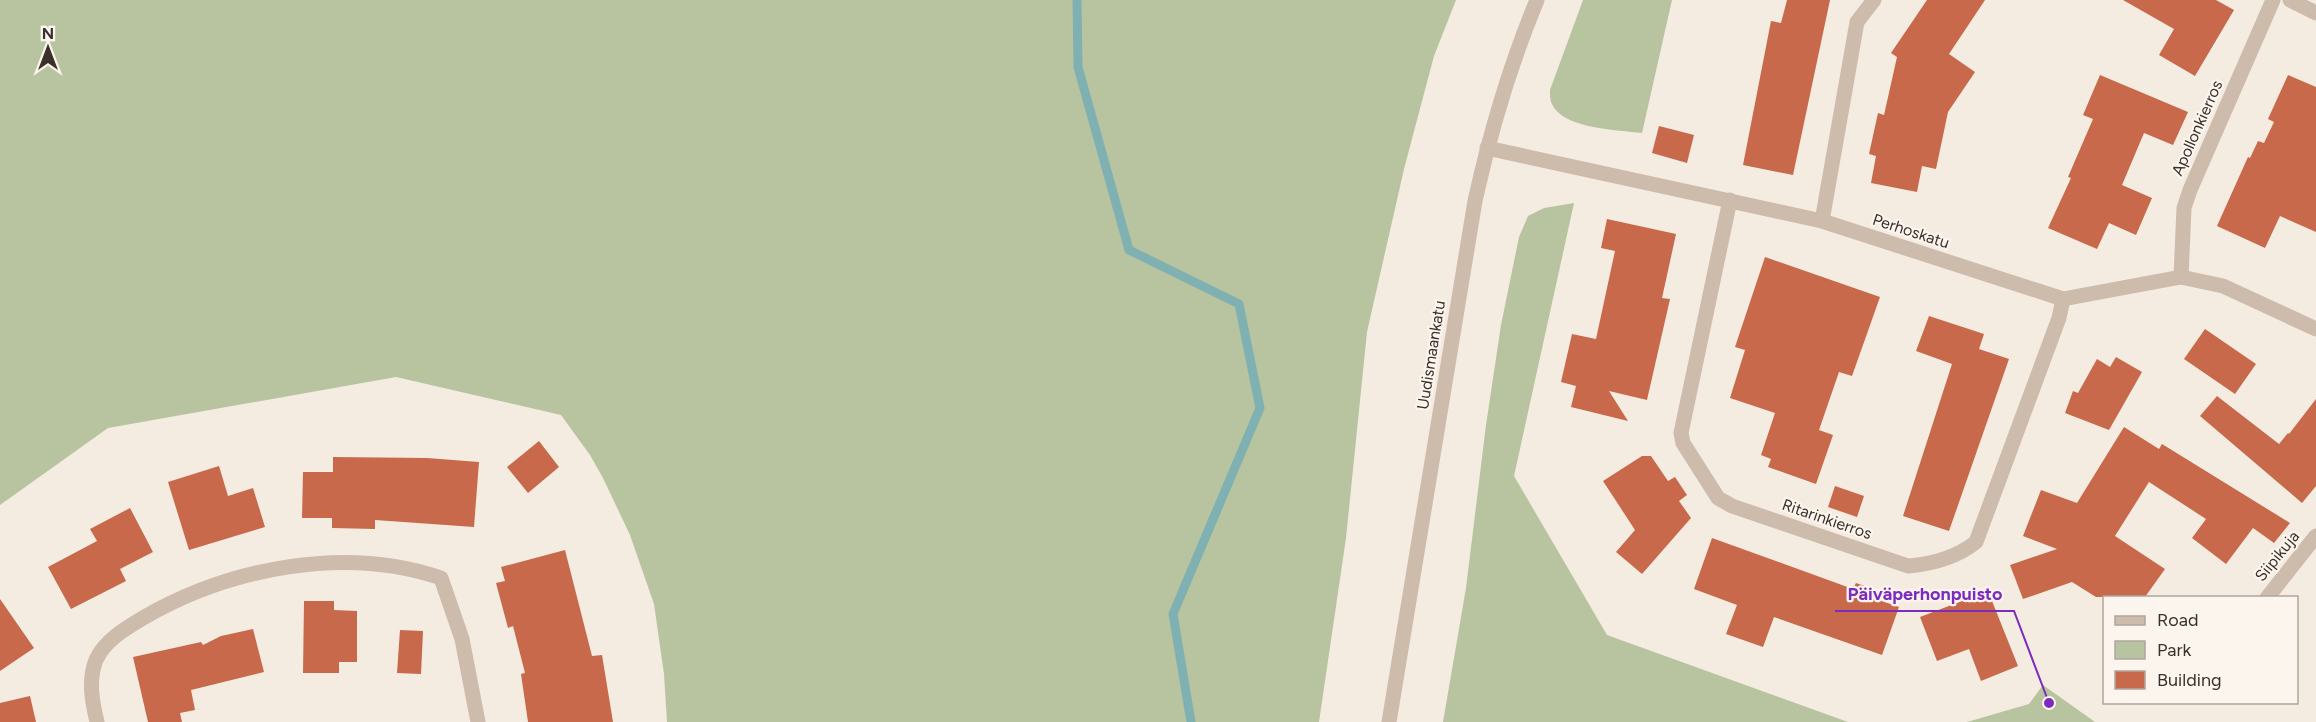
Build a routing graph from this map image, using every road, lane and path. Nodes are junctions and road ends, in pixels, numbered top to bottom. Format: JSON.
{"nodes":[{"id":1,"x":1537,"y":0,"type":"edge"},
{"id":2,"x":1874,"y":0,"type":"edge"},
{"id":3,"x":2273,"y":0,"type":"edge"},
{"id":4,"x":2290,"y":0,"type":"edge"},
{"id":5,"x":2316,"y":13,"type":"edge"},
{"id":6,"x":1487,"y":148,"type":"junction"},
{"id":7,"x":1730,"y":200,"type":"junction"},
{"id":8,"x":1822,"y":221,"type":"junction"},
{"id":9,"x":2181,"y":277,"type":"junction"},
{"id":10,"x":2063,"y":299,"type":"junction"},
{"id":11,"x":2316,"y":329,"type":"edge"},
{"id":12,"x":2316,"y":536,"type":"edge"},
{"id":13,"x":2268,"y":596,"type":"edge"},
{"id":14,"x":97,"y":722,"type":"edge"},
{"id":15,"x":478,"y":722,"type":"edge"},
{"id":16,"x":1389,"y":722,"type":"edge"}],
"edges":[{"from":1,"to":6,"type":"street","name":"Uudismaankatu"},
{"from":2,"to":8,"type":"street"},
{"from":3,"to":9,"type":"street","name":"Apollonkierros"},
{"from":4,"to":5,"type":"street"},
{"from":6,"to":7,"type":"street","name":"Perhoskatu"},
{"from":6,"to":16,"type":"street","name":"Uudismaankatu"},
{"from":7,"to":8,"type":"street","name":"Perhoskatu"},
{"from":7,"to":10,"type":"street","name":"Ritarinkierros"},
{"from":8,"to":10,"type":"street","name":"Perhoskatu"},
{"from":9,"to":10,"type":"street","name":"Perhoskatu"},
{"from":9,"to":11,"type":"street","name":"Perhoskatu"},
{"from":12,"to":13,"type":"street","name":"Siipikuja"},
{"from":14,"to":15,"type":"street"}]}
